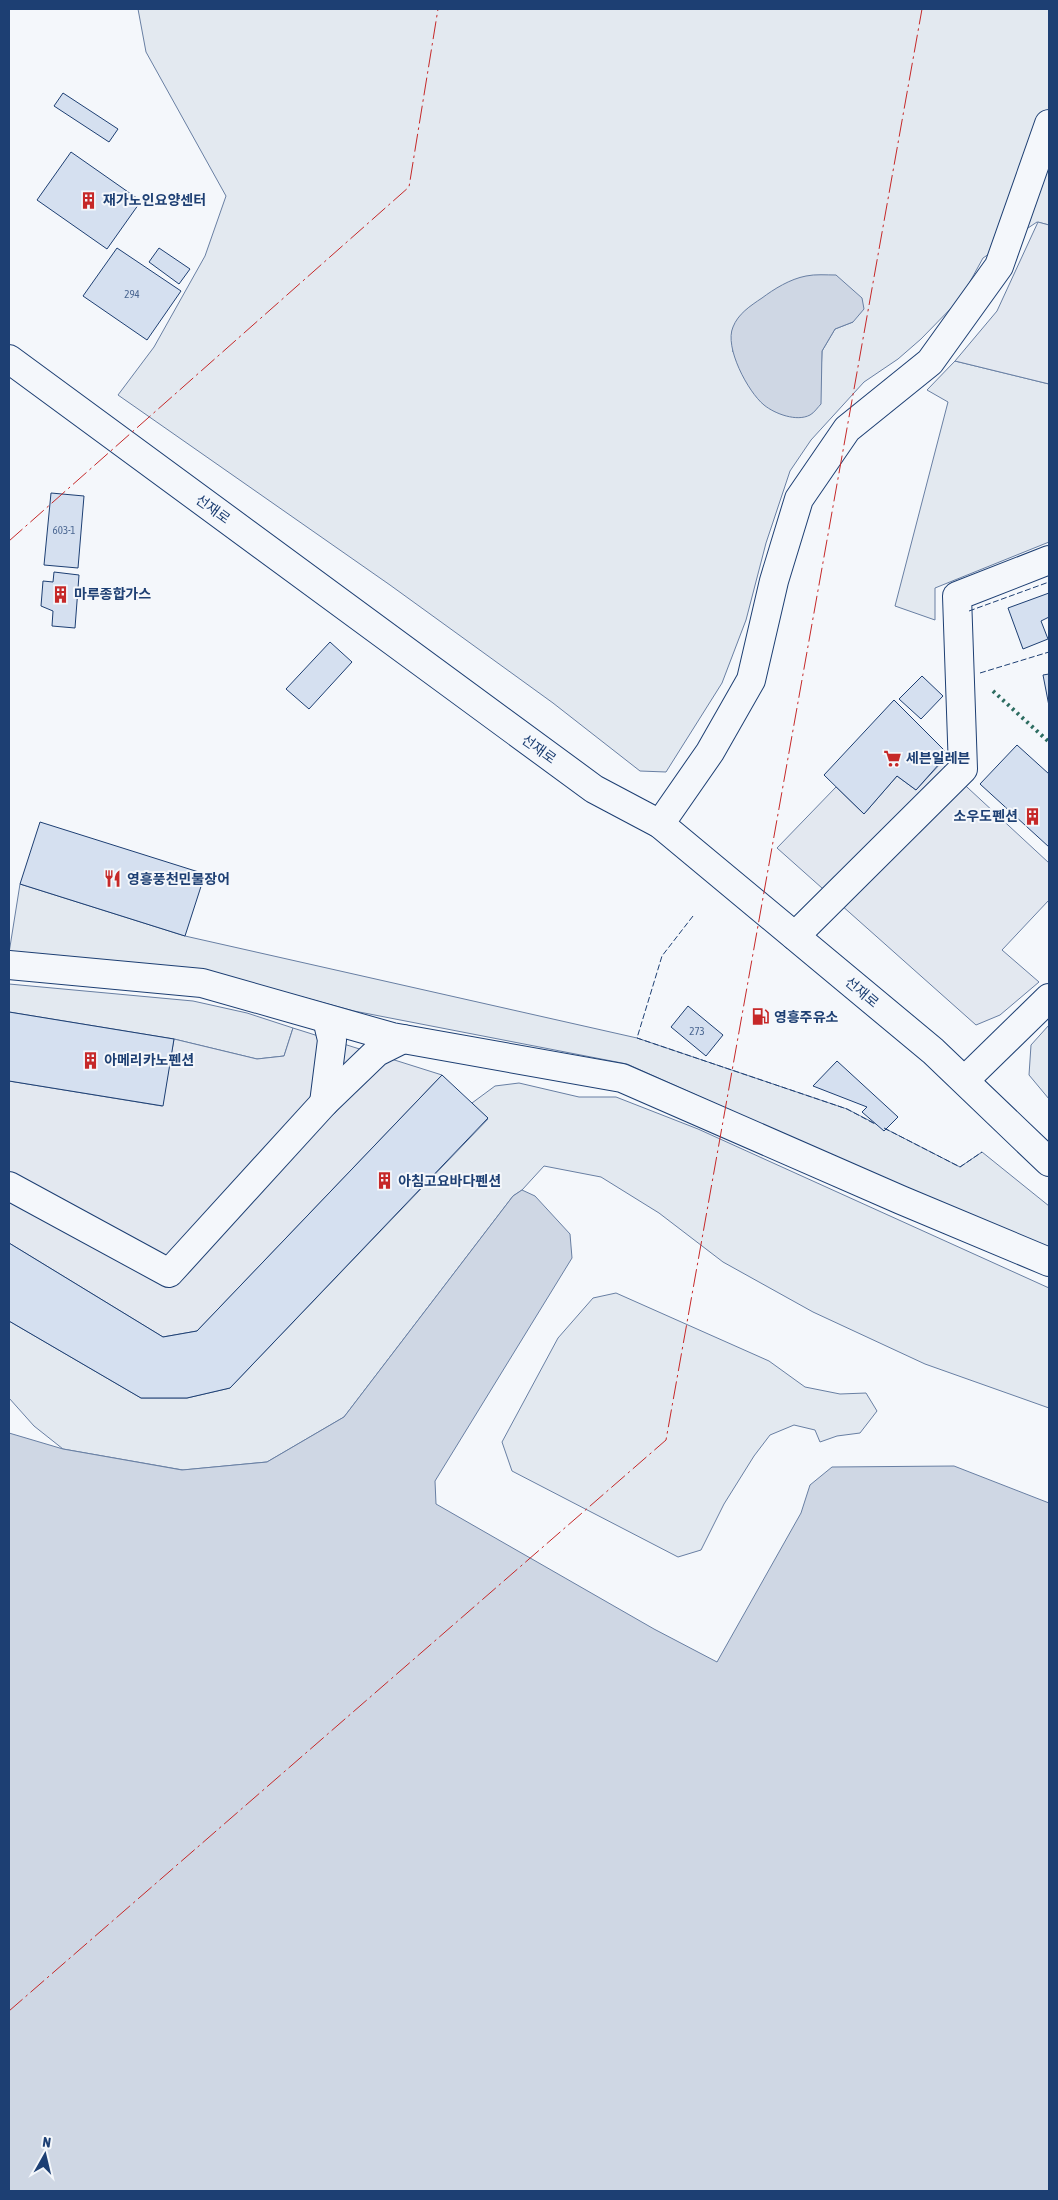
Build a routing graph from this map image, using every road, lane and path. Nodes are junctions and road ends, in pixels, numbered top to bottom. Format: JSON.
{"nodes":[{"id":1,"x":1049,"y":124,"type":"edge"},
{"id":2,"x":9,"y":359,"type":"edge"},
{"id":3,"x":1049,"y":560,"type":"edge"},
{"id":4,"x":660,"y":824,"type":"junction"},
{"id":5,"x":794,"y":936,"type":"junction"},
{"id":6,"x":9,"y":964,"type":"edge"},
{"id":7,"x":1049,"y":998,"type":"edge"},
{"id":8,"x":327,"y":1019,"type":"junction"},
{"id":9,"x":403,"y":1039,"type":"junction"},
{"id":10,"x":964,"y":1080,"type":"junction"},
{"id":11,"x":324,"y":1103,"type":"junction"},
{"id":12,"x":1049,"y":1162,"type":"edge"},
{"id":13,"x":9,"y":1186,"type":"edge"},
{"id":14,"x":1049,"y":1262,"type":"edge"}],
"edges":[{"from":1,"to":4,"type":"street"},
{"from":2,"to":4,"type":"street","name":"선재로"},
{"from":3,"to":5,"type":"street"},
{"from":4,"to":5,"type":"street","name":"선재로"},
{"from":5,"to":10,"type":"street","name":"선재로"},
{"from":6,"to":8,"type":"street"},
{"from":7,"to":10,"type":"street"},
{"from":8,"to":9,"type":"street"},
{"from":8,"to":11,"type":"street"},
{"from":9,"to":11,"type":"street"},
{"from":9,"to":14,"type":"street"},
{"from":10,"to":12,"type":"street","name":"선재로"},
{"from":11,"to":13,"type":"street"}]}
